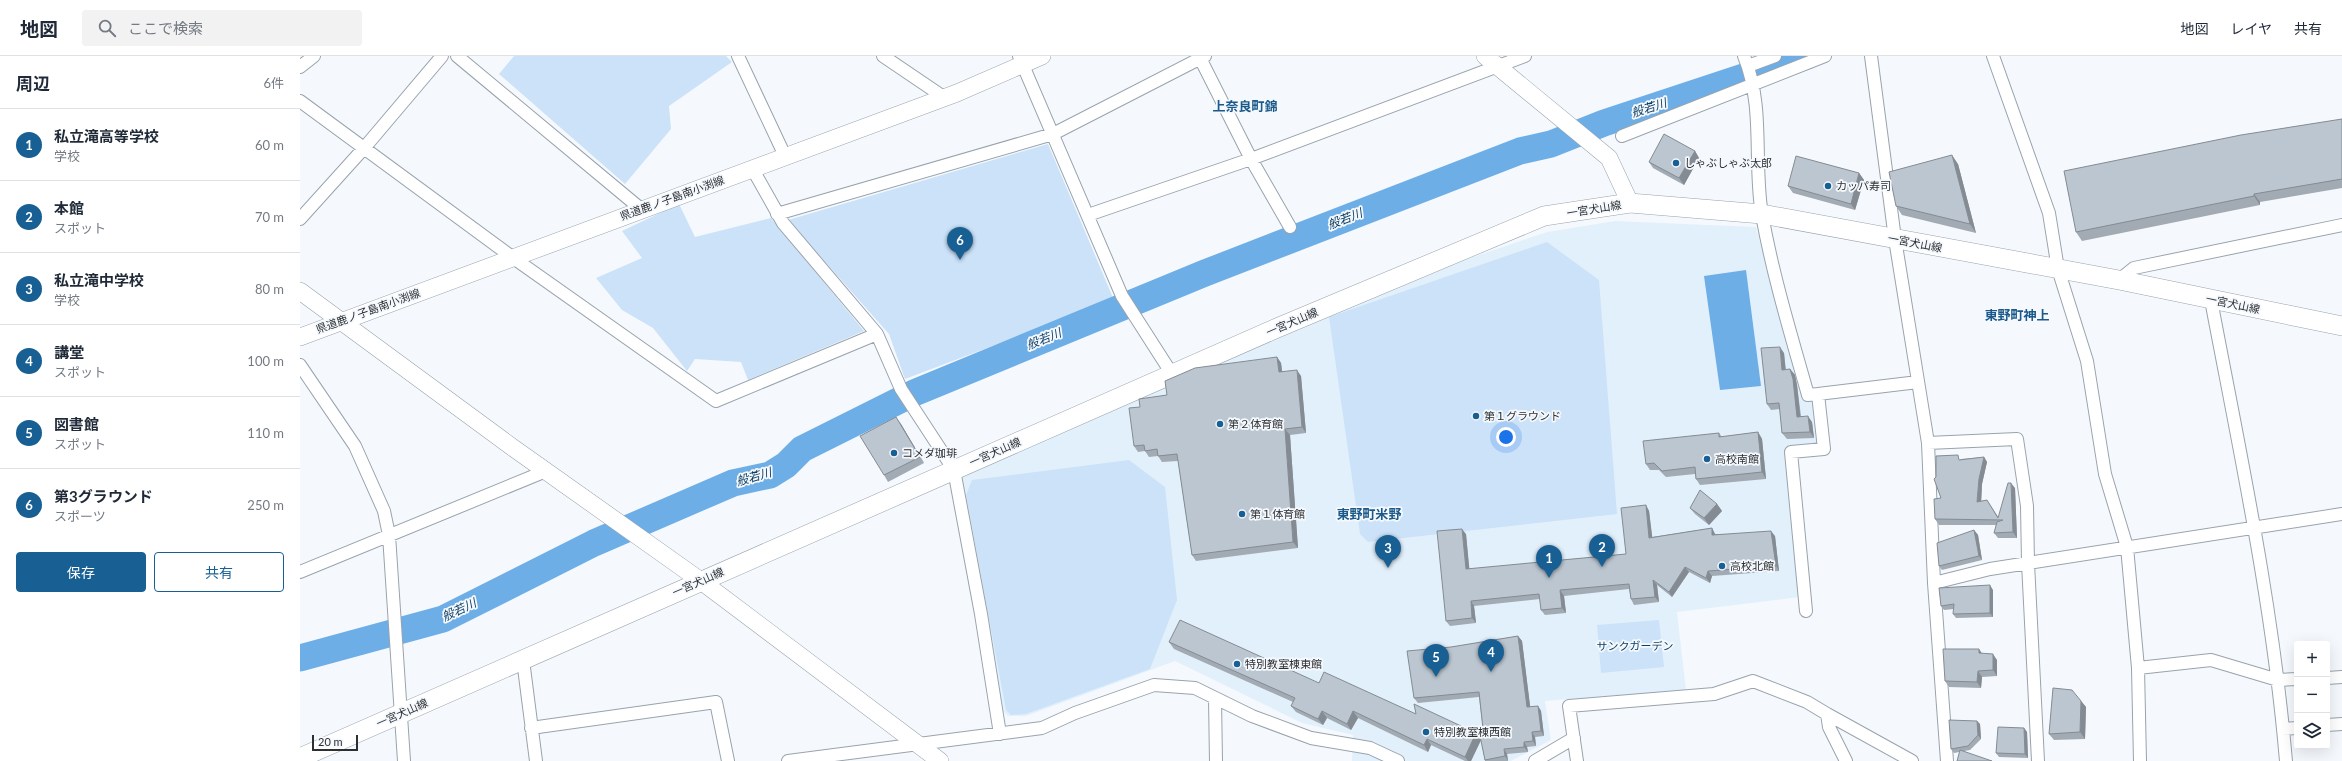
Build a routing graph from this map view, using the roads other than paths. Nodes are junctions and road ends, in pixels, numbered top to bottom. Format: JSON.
{"nodes":[{"id":1,"x":314,"y":56,"type":"edge"},
{"id":2,"x":442,"y":56,"type":"edge"},
{"id":3,"x":457,"y":56,"type":"edge"},
{"id":4,"x":738,"y":56,"type":"edge"},
{"id":5,"x":883,"y":56,"type":"edge"},
{"id":6,"x":1042,"y":56,"type":"edge"},
{"id":7,"x":1525,"y":56,"type":"edge"},
{"id":8,"x":1775,"y":56,"type":"edge"},
{"id":9,"x":1825,"y":56,"type":"edge"},
{"id":10,"x":1871,"y":56,"type":"edge"},
{"id":11,"x":1994,"y":56,"type":"edge"},
{"id":12,"x":1202,"y":57,"type":"edge"},
{"id":13,"x":1021,"y":61,"type":"edge"},
{"id":14,"x":1491,"y":61,"type":"edge"},
{"id":15,"x":1746,"y":61,"type":"edge"},
{"id":16,"x":300,"y":67,"type":"edge"},
{"id":17,"x":1753,"y":83,"type":"junction"},
{"id":18,"x":945,"y":98,"type":"junction"},
{"id":19,"x":300,"y":101,"type":"edge"},
{"id":20,"x":1053,"y":134,"type":"junction"},
{"id":21,"x":1622,"y":136,"type":"dead end"},
{"id":22,"x":365,"y":147,"type":"junction"},
{"id":23,"x":785,"y":156,"type":"junction"},
{"id":24,"x":1251,"y":159,"type":"junction"},
{"id":25,"x":752,"y":168,"type":"junction"},
{"id":26,"x":1630,"y":203,"type":"junction"},
{"id":27,"x":641,"y":209,"type":"junction"},
{"id":28,"x":776,"y":214,"type":"junction"},
{"id":29,"x":1762,"y":214,"type":"junction"},
{"id":30,"x":1088,"y":215,"type":"junction"},
{"id":31,"x":300,"y":219,"type":"edge"},
{"id":32,"x":2342,"y":225,"type":"edge"},
{"id":33,"x":1290,"y":227,"type":"dead end"},
{"id":34,"x":1895,"y":239,"type":"junction"},
{"id":35,"x":512,"y":257,"type":"junction"},
{"id":36,"x":2058,"y":270,"type":"junction"},
{"id":37,"x":2119,"y":280,"type":"junction"},
{"id":38,"x":300,"y":291,"type":"edge"},
{"id":39,"x":2211,"y":300,"type":"junction"},
{"id":40,"x":343,"y":322,"type":"junction"},
{"id":41,"x":2342,"y":326,"type":"edge"},
{"id":42,"x":877,"y":334,"type":"junction"},
{"id":43,"x":300,"y":337,"type":"edge"},
{"id":44,"x":300,"y":365,"type":"edge"},
{"id":45,"x":1172,"y":374,"type":"junction"},
{"id":46,"x":1918,"y":382,"type":"junction"},
{"id":47,"x":1818,"y":394,"type":"junction"},
{"id":48,"x":1928,"y":443,"type":"junction"},
{"id":49,"x":954,"y":470,"type":"junction"},
{"id":50,"x":546,"y":471,"type":"junction"},
{"id":51,"x":2342,"y":514,"type":"edge"},
{"id":52,"x":2255,"y":526,"type":"junction"},
{"id":53,"x":389,"y":535,"type":"junction"},
{"id":54,"x":2127,"y":547,"type":"junction"},
{"id":55,"x":2028,"y":563,"type":"junction"},
{"id":56,"x":300,"y":572,"type":"edge"},
{"id":57,"x":701,"y":581,"type":"junction"},
{"id":58,"x":1934,"y":584,"type":"junction"},
{"id":59,"x":1806,"y":610,"type":"dead end"},
{"id":60,"x":523,"y":660,"type":"junction"},
{"id":61,"x":2138,"y":668,"type":"junction"},
{"id":62,"x":2342,"y":677,"type":"edge"},
{"id":63,"x":2330,"y":678,"type":"edge"},
{"id":64,"x":2278,"y":680,"type":"junction"},
{"id":65,"x":2294,"y":680,"type":"edge"},
{"id":66,"x":1215,"y":699,"type":"junction"},
{"id":67,"x":402,"y":713,"type":"junction"},
{"id":68,"x":1827,"y":714,"type":"junction"},
{"id":69,"x":2342,"y":724,"type":"edge"},
{"id":70,"x":2330,"y":725,"type":"edge"},
{"id":71,"x":531,"y":728,"type":"junction"},
{"id":72,"x":2294,"y":728,"type":"edge"},
{"id":73,"x":2283,"y":729,"type":"junction"},
{"id":74,"x":1000,"y":734,"type":"junction"},
{"id":75,"x":1574,"y":738,"type":"junction"},
{"id":76,"x":916,"y":743,"type":"junction"},
{"id":77,"x":300,"y":758,"type":"edge"},
{"id":78,"x":827,"y":758,"type":"edge"},
{"id":79,"x":404,"y":761,"type":"edge"},
{"id":80,"x":536,"y":761,"type":"edge"},
{"id":81,"x":728,"y":761,"type":"edge"},
{"id":82,"x":788,"y":761,"type":"edge"},
{"id":83,"x":940,"y":761,"type":"edge"},
{"id":84,"x":1216,"y":761,"type":"edge"},
{"id":85,"x":1398,"y":761,"type":"edge"},
{"id":86,"x":1535,"y":761,"type":"edge"},
{"id":87,"x":1577,"y":761,"type":"edge"},
{"id":88,"x":1846,"y":761,"type":"edge"},
{"id":89,"x":1912,"y":761,"type":"edge"},
{"id":90,"x":1947,"y":761,"type":"edge"},
{"id":91,"x":2038,"y":761,"type":"edge"},
{"id":92,"x":2140,"y":761,"type":"edge"},
{"id":93,"x":2286,"y":761,"type":"edge"}],
"edges":[{"from":1,"to":16,"type":"street"},
{"from":2,"to":22,"type":"street"},
{"from":3,"to":27,"type":"street"},
{"from":4,"to":23,"type":"street"},
{"from":5,"to":18,"type":"street"},
{"from":6,"to":13,"type":"street","name":"県道鹿ノ子島南小渕線"},
{"from":7,"to":14,"type":"street"},
{"from":8,"to":15,"type":"street"},
{"from":9,"to":17,"type":"street"},
{"from":10,"to":34,"type":"street"},
{"from":11,"to":36,"type":"street"},
{"from":12,"to":20,"type":"street"},
{"from":12,"to":24,"type":"street"},
{"from":13,"to":18,"type":"street","name":"県道鹿ノ子島南小渕線"},
{"from":13,"to":20,"type":"street"},
{"from":14,"to":24,"type":"street"},
{"from":14,"to":26,"type":"street"},
{"from":15,"to":17,"type":"street"},
{"from":17,"to":21,"type":"street"},
{"from":17,"to":29,"type":"street"},
{"from":18,"to":23,"type":"street","name":"県道鹿ノ子島南小渕線"},
{"from":19,"to":22,"type":"street"},
{"from":20,"to":28,"type":"street"},
{"from":20,"to":30,"type":"street"},
{"from":22,"to":31,"type":"street"},
{"from":22,"to":35,"type":"street"},
{"from":23,"to":25,"type":"street","name":"県道鹿ノ子島南小渕線"},
{"from":24,"to":30,"type":"street"},
{"from":24,"to":33,"type":"street"},
{"from":25,"to":27,"type":"street","name":"県道鹿ノ子島南小渕線"},
{"from":25,"to":28,"type":"street"},
{"from":26,"to":29,"type":"main road","name":"一宮犬山線"},
{"from":26,"to":45,"type":"main road","name":"一宮犬山線"},
{"from":27,"to":35,"type":"street","name":"県道鹿ノ子島南小渕線"},
{"from":28,"to":42,"type":"street"},
{"from":29,"to":34,"type":"main road","name":"一宮犬山線"},
{"from":29,"to":47,"type":"street"},
{"from":30,"to":45,"type":"street"},
{"from":32,"to":37,"type":"street"},
{"from":34,"to":36,"type":"main road","name":"一宮犬山線"},
{"from":34,"to":46,"type":"street"},
{"from":35,"to":40,"type":"street","name":"県道鹿ノ子島南小渕線"},
{"from":35,"to":42,"type":"street"},
{"from":36,"to":37,"type":"main road","name":"一宮犬山線"},
{"from":36,"to":54,"type":"street"},
{"from":37,"to":39,"type":"main road","name":"一宮犬山線"},
{"from":38,"to":40,"type":"street"},
{"from":39,"to":41,"type":"main road","name":"一宮犬山線"},
{"from":39,"to":52,"type":"street"},
{"from":40,"to":43,"type":"street","name":"県道鹿ノ子島南小渕線"},
{"from":40,"to":50,"type":"street"},
{"from":42,"to":49,"type":"street"},
{"from":44,"to":53,"type":"street"},
{"from":45,"to":49,"type":"main road","name":"一宮犬山線"},
{"from":46,"to":47,"type":"street"},
{"from":46,"to":48,"type":"street"},
{"from":47,"to":59,"type":"street"},
{"from":48,"to":55,"type":"street"},
{"from":48,"to":58,"type":"street"},
{"from":49,"to":57,"type":"main road","name":"一宮犬山線"},
{"from":49,"to":74,"type":"street"},
{"from":50,"to":53,"type":"street"},
{"from":50,"to":57,"type":"street"},
{"from":51,"to":52,"type":"street"},
{"from":52,"to":54,"type":"street"},
{"from":52,"to":64,"type":"street"},
{"from":53,"to":56,"type":"street"},
{"from":53,"to":67,"type":"street"},
{"from":54,"to":55,"type":"street"},
{"from":54,"to":61,"type":"street"},
{"from":55,"to":58,"type":"street"},
{"from":55,"to":91,"type":"street"},
{"from":57,"to":60,"type":"main road","name":"一宮犬山線"},
{"from":57,"to":76,"type":"street"},
{"from":58,"to":90,"type":"street"},
{"from":60,"to":67,"type":"main road","name":"一宮犬山線"},
{"from":60,"to":71,"type":"street"},
{"from":61,"to":64,"type":"street"},
{"from":61,"to":92,"type":"street"},
{"from":62,"to":63,"type":"street"},
{"from":64,"to":65,"type":"street"},
{"from":64,"to":73,"type":"street"},
{"from":66,"to":74,"type":"street"},
{"from":66,"to":84,"type":"street"},
{"from":66,"to":85,"type":"street"},
{"from":67,"to":77,"type":"main road","name":"一宮犬山線"},
{"from":67,"to":79,"type":"street"},
{"from":68,"to":75,"type":"street"},
{"from":68,"to":88,"type":"street"},
{"from":68,"to":89,"type":"street"},
{"from":69,"to":70,"type":"street"},
{"from":71,"to":80,"type":"street"},
{"from":71,"to":81,"type":"street"},
{"from":72,"to":73,"type":"street"},
{"from":73,"to":93,"type":"street"},
{"from":74,"to":76,"type":"street"},
{"from":75,"to":86,"type":"street"},
{"from":75,"to":87,"type":"street"},
{"from":76,"to":78,"type":"street"},
{"from":76,"to":83,"type":"street"},
{"from":78,"to":82,"type":"street"}]}
